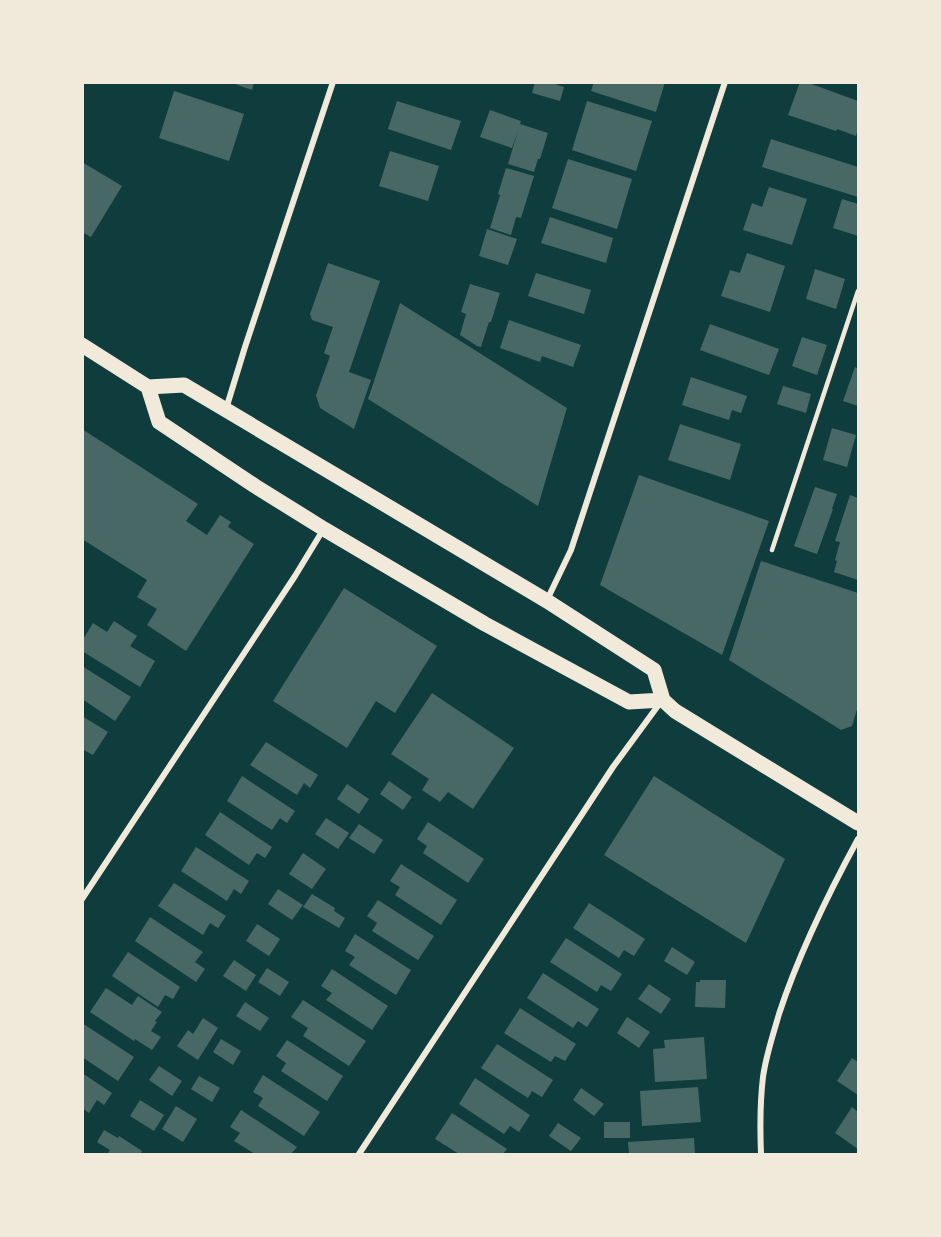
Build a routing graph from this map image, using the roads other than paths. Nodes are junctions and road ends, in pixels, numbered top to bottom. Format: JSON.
{"nodes":[{"id":1,"x":333,"y":82,"type":"edge"},
{"id":2,"x":725,"y":82,"type":"edge"},
{"id":3,"x":858,"y":291,"type":"edge"},
{"id":4,"x":82,"y":345,"type":"edge"},
{"id":5,"x":148,"y":387,"type":"junction"},
{"id":6,"x":225,"y":410,"type":"junction"},
{"id":7,"x":324,"y":529,"type":"junction"},
{"id":8,"x":772,"y":550,"type":"dead end"},
{"id":9,"x":546,"y":601,"type":"junction"},
{"id":10,"x":663,"y":700,"type":"junction"},
{"id":11,"x":858,"y":823,"type":"edge"},
{"id":12,"x":858,"y":839,"type":"edge"},
{"id":13,"x":82,"y":899,"type":"edge"},
{"id":14,"x":359,"y":1155,"type":"edge"},
{"id":15,"x":761,"y":1155,"type":"edge"}],
"edges":[{"from":1,"to":6,"type":"street"},
{"from":2,"to":9,"type":"street"},
{"from":3,"to":8,"type":"lane"},
{"from":4,"to":5,"type":"main road"},
{"from":5,"to":6,"type":"main road"},
{"from":5,"to":7,"type":"main road"},
{"from":6,"to":9,"type":"main road"},
{"from":7,"to":10,"type":"main road"},
{"from":7,"to":13,"type":"street"},
{"from":9,"to":10,"type":"main road"},
{"from":10,"to":11,"type":"main road"},
{"from":10,"to":14,"type":"street"},
{"from":12,"to":15,"type":"street"}]}
